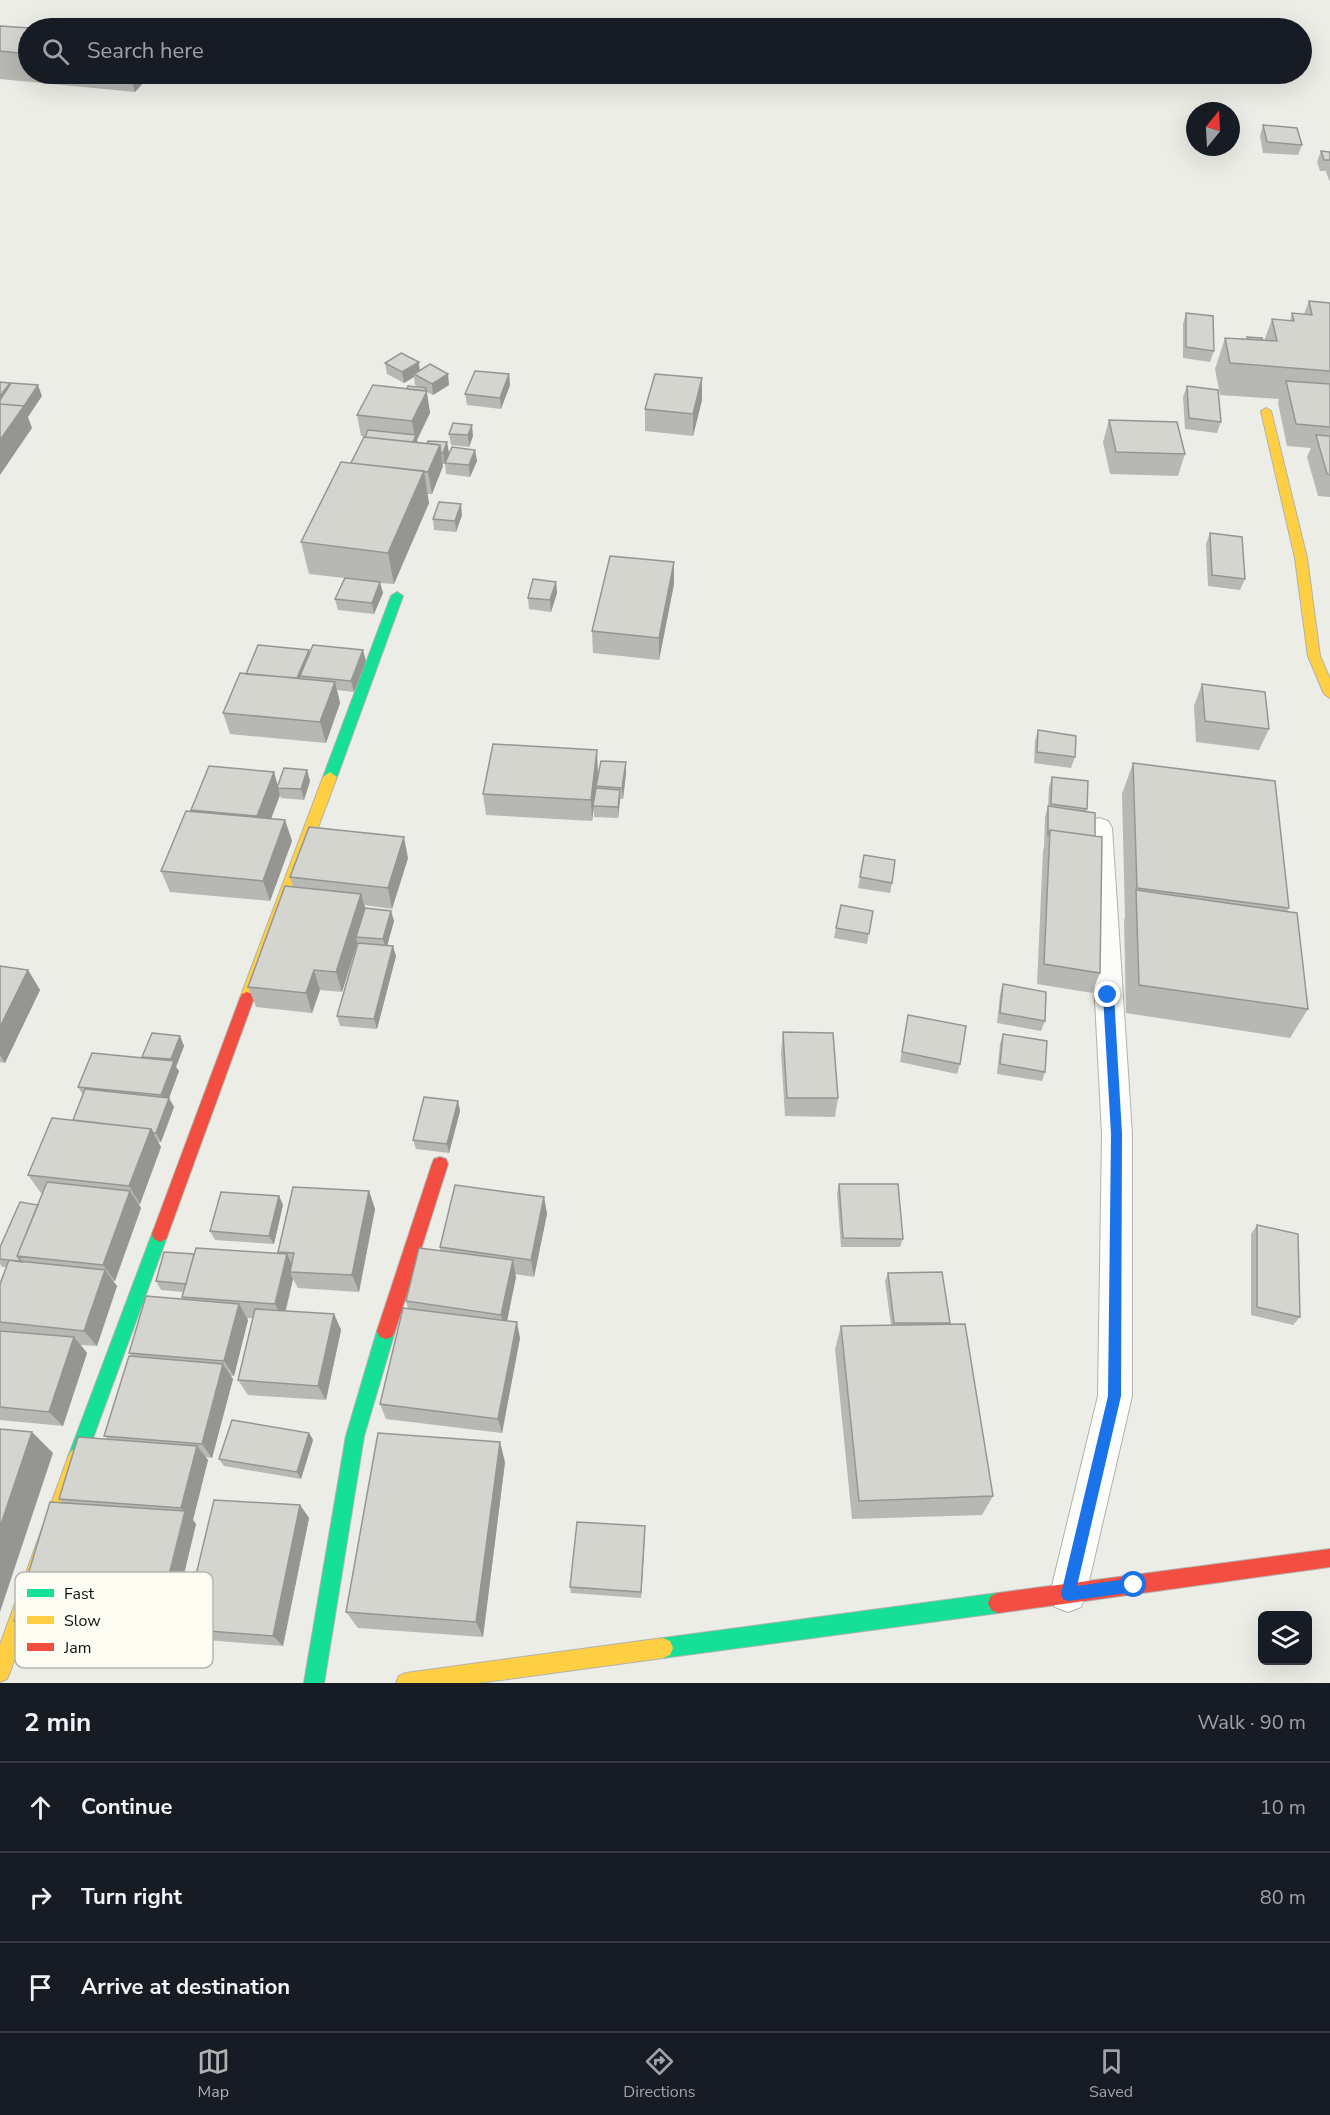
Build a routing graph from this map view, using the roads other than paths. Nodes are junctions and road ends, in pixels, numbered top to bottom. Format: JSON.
{"nodes":[{"id":1,"x":1266,"y":411,"type":"dead end"},
{"id":2,"x":397,"y":596,"type":"dead end"},
{"id":3,"x":1330,"y":694,"type":"edge"},
{"id":4,"x":1099,"y":828,"type":"dead end"},
{"id":5,"x":440,"y":1164,"type":"dead end"},
{"id":6,"x":1330,"y":1558,"type":"edge"},
{"id":7,"x":36,"y":1572,"type":"edge"},
{"id":8,"x":1068,"y":1594,"type":"junction"},
{"id":9,"x":15,"y":1630,"type":"edge"},
{"id":10,"x":0,"y":1672,"type":"edge"},
{"id":11,"x":314,"y":1683,"type":"edge"},
{"id":12,"x":406,"y":1683,"type":"edge"}],
"edges":[{"from":1,"to":3,"type":"street"},
{"from":2,"to":7,"type":"street"},
{"from":4,"to":8,"type":"lane"},
{"from":5,"to":11,"type":"street"},
{"from":6,"to":8,"type":"street"},
{"from":8,"to":12,"type":"street"},
{"from":9,"to":10,"type":"street"}]}
